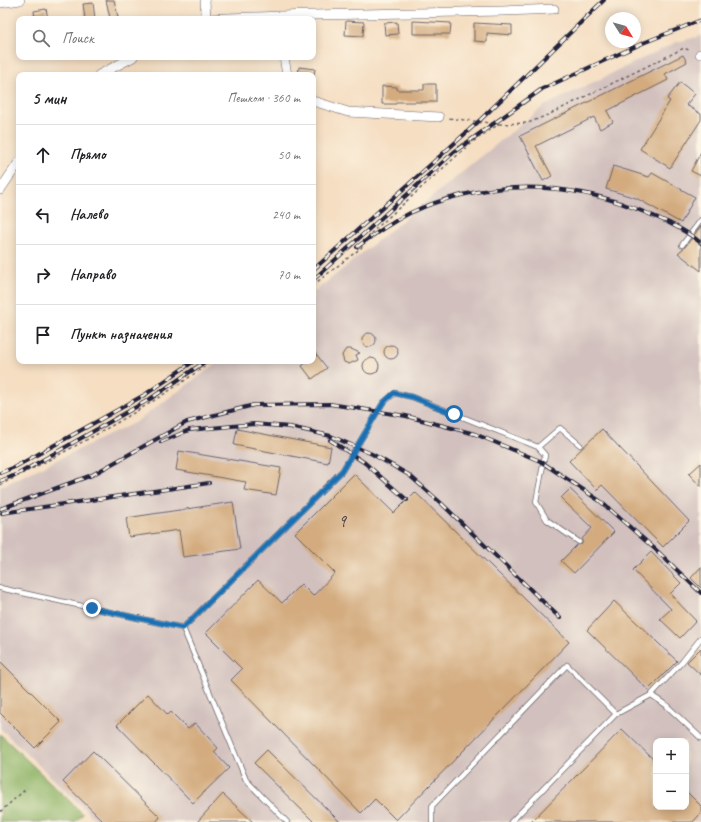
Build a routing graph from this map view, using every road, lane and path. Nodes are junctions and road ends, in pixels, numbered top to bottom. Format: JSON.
{"nodes":[{"id":1,"x":20,"y":0,"type":"edge"},
{"id":2,"x":205,"y":0,"type":"edge"},
{"id":3,"x":0,"y":3,"type":"edge"},
{"id":4,"x":554,"y":9,"type":"dead end"},
{"id":5,"x":206,"y":16,"type":"edge"},
{"id":6,"x":316,"y":16,"type":"edge"},
{"id":7,"x":701,"y":54,"type":"edge"},
{"id":8,"x":127,"y":60,"type":"edge"},
{"id":9,"x":284,"y":60,"type":"edge"},
{"id":10,"x":105,"y":72,"type":"edge"},
{"id":11,"x":286,"y":72,"type":"edge"},
{"id":12,"x":316,"y":102,"type":"edge"},
{"id":13,"x":439,"y":117,"type":"joint"},
{"id":14,"x":499,"y":124,"type":"junction"},
{"id":15,"x":16,"y":166,"type":"edge"},
{"id":16,"x":0,"y":190,"type":"edge"},
{"id":17,"x":701,"y":220,"type":"edge"},
{"id":18,"x":682,"y":246,"type":"dead end"},
{"id":19,"x":316,"y":283,"type":"edge"},
{"id":20,"x":208,"y":364,"type":"edge"},
{"id":21,"x":580,"y":445,"type":"dead end"},
{"id":22,"x":538,"y":447,"type":"junction"},
{"id":23,"x":0,"y":486,"type":"edge"},
{"id":24,"x":579,"y":542,"type":"dead end"},
{"id":25,"x":0,"y":588,"type":"edge"},
{"id":26,"x":183,"y":628,"type":"junction"},
{"id":27,"x":701,"y":638,"type":"edge"},
{"id":28,"x":651,"y":695,"type":"junction"},
{"id":29,"x":616,"y":714,"type":"junction"},
{"id":30,"x":701,"y":738,"type":"edge"},
{"id":31,"x":27,"y":788,"type":"dead end"},
{"id":32,"x":0,"y":812,"type":"edge"},
{"id":33,"x":287,"y":822,"type":"edge"},
{"id":34,"x":432,"y":822,"type":"edge"},
{"id":35,"x":511,"y":822,"type":"edge"}],
"edges":[{"from":1,"to":3,"type":"street"},
{"from":2,"to":5,"type":"street"},
{"from":4,"to":6,"type":"street"},
{"from":7,"to":14,"type":"path"},
{"from":8,"to":10,"type":"street"},
{"from":9,"to":11,"type":"street"},
{"from":12,"to":13,"type":"street"},
{"from":13,"to":14,"type":"path"},
{"from":14,"to":19,"type":"path"},
{"from":15,"to":16,"type":"street"},
{"from":17,"to":18,"type":"lane"},
{"from":20,"to":23,"type":"path"},
{"from":21,"to":22,"type":"lane"},
{"from":22,"to":24,"type":"lane"},
{"from":22,"to":26,"type":"lane"},
{"from":25,"to":26,"type":"lane"},
{"from":26,"to":33,"type":"lane"},
{"from":27,"to":28,"type":"lane"},
{"from":28,"to":29,"type":"lane"},
{"from":28,"to":30,"type":"lane"},
{"from":29,"to":34,"type":"lane"},
{"from":29,"to":35,"type":"lane"},
{"from":31,"to":32,"type":"path"}]}
